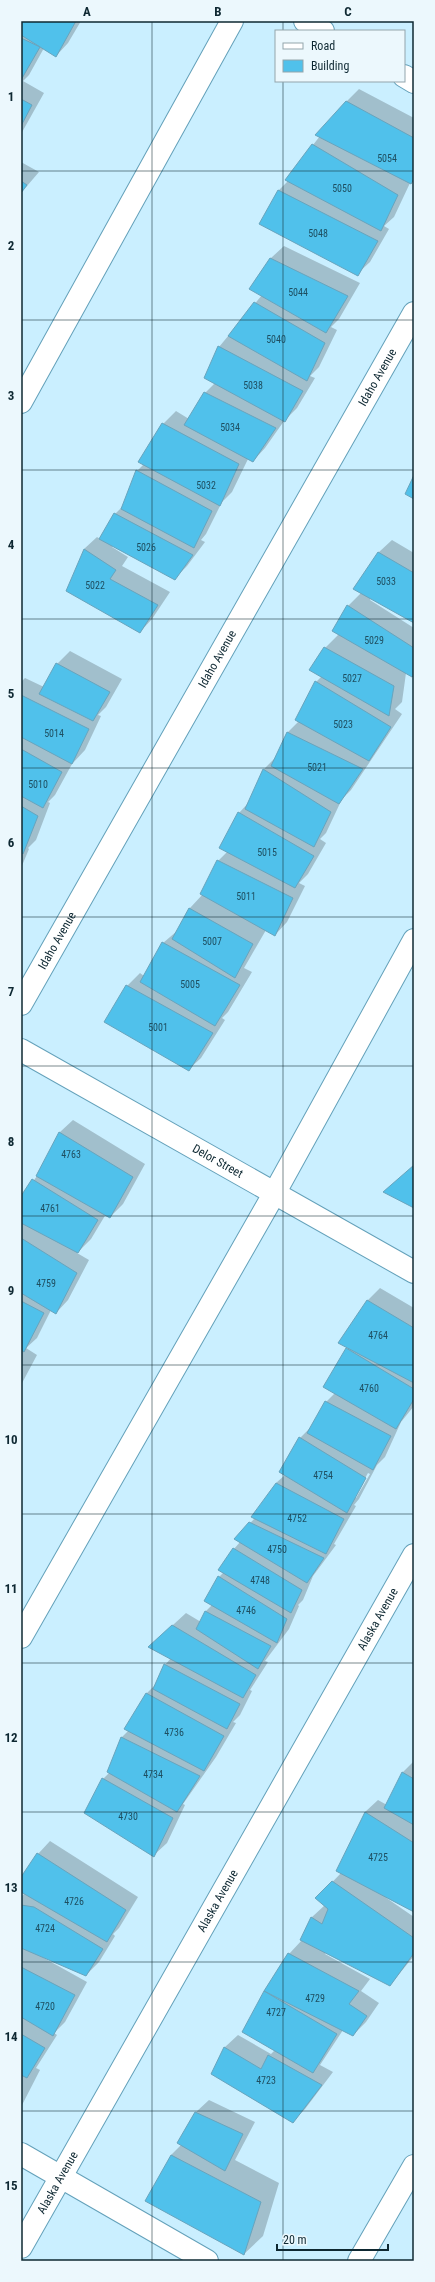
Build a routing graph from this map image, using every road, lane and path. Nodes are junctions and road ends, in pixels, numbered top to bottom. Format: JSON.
{"nodes":[{"id":1,"x":232,"y":21,"type":"edge"},
{"id":2,"x":305,"y":21,"type":"edge"},
{"id":3,"x":321,"y":30,"type":"edge"},
{"id":4,"x":405,"y":77,"type":"edge"},
{"id":5,"x":414,"y":82,"type":"edge"},
{"id":6,"x":414,"y":313,"type":"edge"},
{"id":7,"x":21,"y":402,"type":"edge"},
{"id":8,"x":414,"y":940,"type":"edge"},
{"id":9,"x":21,"y":1004,"type":"edge"},
{"id":10,"x":21,"y":1050,"type":"edge"},
{"id":11,"x":274,"y":1194,"type":"junction"},
{"id":12,"x":414,"y":1272,"type":"edge"},
{"id":13,"x":414,"y":1555,"type":"edge"},
{"id":14,"x":21,"y":1637,"type":"edge"},
{"id":15,"x":21,"y":2154,"type":"edge"},
{"id":16,"x":414,"y":2166,"type":"edge"},
{"id":17,"x":60,"y":2176,"type":"junction"},
{"id":18,"x":21,"y":2247,"type":"edge"},
{"id":19,"x":207,"y":2261,"type":"edge"},
{"id":20,"x":359,"y":2261,"type":"edge"}],
"edges":[{"from":1,"to":7,"type":"street"},
{"from":2,"to":3,"type":"street"},
{"from":4,"to":5,"type":"street"},
{"from":6,"to":9,"type":"street","name":"Idaho Avenue"},
{"from":8,"to":11,"type":"street"},
{"from":10,"to":11,"type":"street","name":"Delor Street"},
{"from":11,"to":12,"type":"street","name":"Delor Street"},
{"from":11,"to":14,"type":"street"},
{"from":13,"to":17,"type":"street","name":"Alaska Avenue"},
{"from":15,"to":17,"type":"street"},
{"from":16,"to":20,"type":"street"},
{"from":17,"to":18,"type":"street","name":"Alaska Avenue"},
{"from":17,"to":19,"type":"street"}]}
